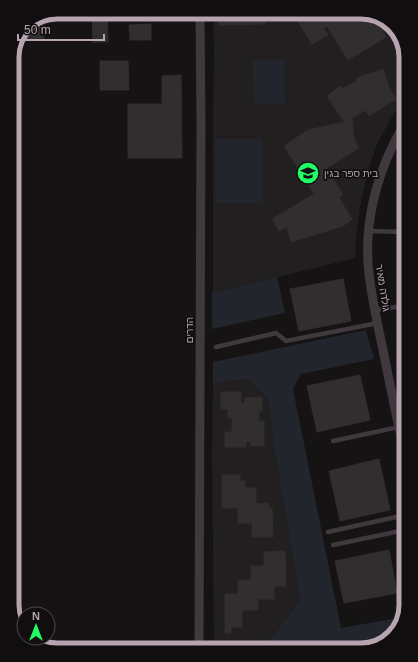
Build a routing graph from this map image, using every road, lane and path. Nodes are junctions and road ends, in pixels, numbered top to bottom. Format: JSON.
{"nodes":[{"id":1,"x":200,"y":19,"type":"edge"},
{"id":2,"x":399,"y":134,"type":"edge"},
{"id":3,"x":393,"y":146,"type":"junction"},
{"id":4,"x":399,"y":148,"type":"edge"},
{"id":5,"x":369,"y":231,"type":"junction"},
{"id":6,"x":399,"y":232,"type":"edge"},
{"id":7,"x":399,"y":307,"type":"edge"},
{"id":8,"x":375,"y":310,"type":"junction"},
{"id":9,"x":378,"y":323,"type":"junction"},
{"id":10,"x":216,"y":347,"type":"dead end"},
{"id":11,"x":399,"y":422,"type":"edge"},
{"id":12,"x":399,"y":431,"type":"edge"},
{"id":13,"x":333,"y":441,"type":"dead end"},
{"id":14,"x":399,"y":517,"type":"edge"},
{"id":15,"x":399,"y":531,"type":"edge"},
{"id":16,"x":328,"y":532,"type":"dead end"},
{"id":17,"x":333,"y":545,"type":"dead end"},
{"id":18,"x":199,"y":643,"type":"edge"}],
"edges":[{"from":1,"to":18,"type":"street","name":"הדרים"},
{"from":2,"to":3,"type":"street","name":"גולדה מאיר"},
{"from":3,"to":4,"type":"lane"},
{"from":3,"to":5,"type":"street","name":"גולדה מאיר"},
{"from":5,"to":6,"type":"lane"},
{"from":5,"to":8,"type":"street","name":"גולדה מאיר"},
{"from":7,"to":8,"type":"lane"},
{"from":8,"to":9,"type":"street","name":"גולדה מאיר"},
{"from":9,"to":10,"type":"lane"},
{"from":9,"to":11,"type":"street","name":"גולדה מאיר"},
{"from":12,"to":13,"type":"lane"},
{"from":14,"to":16,"type":"lane"},
{"from":15,"to":17,"type":"lane"}]}
